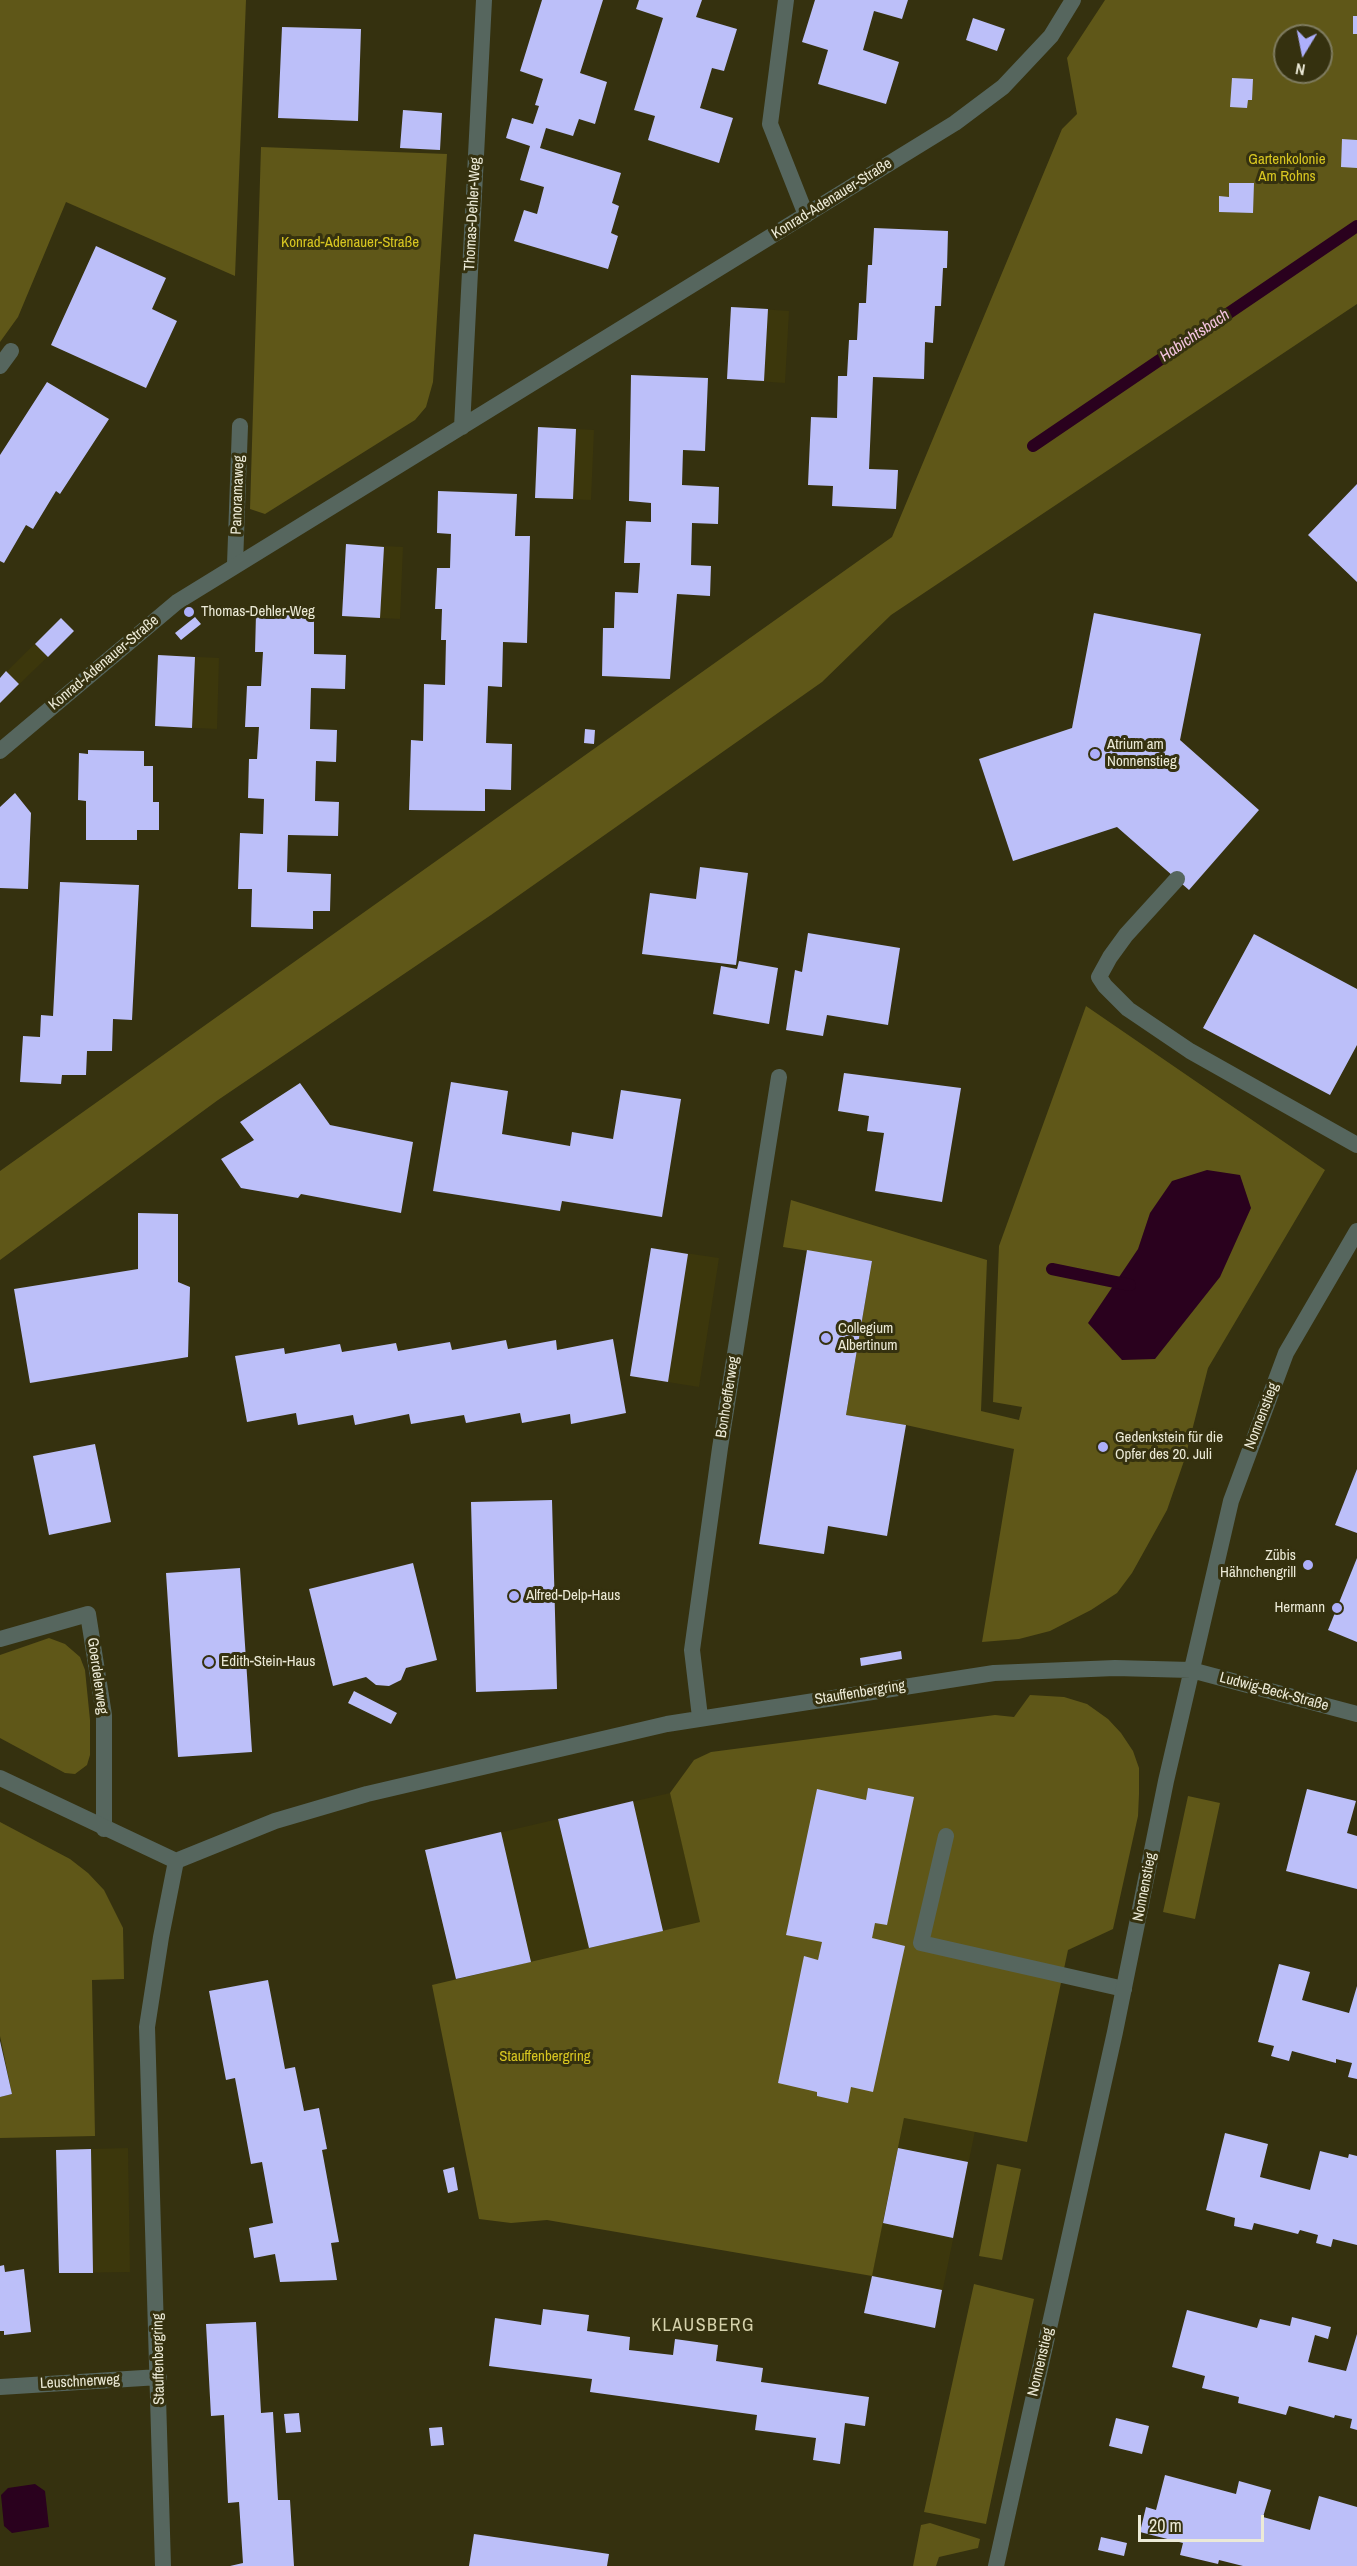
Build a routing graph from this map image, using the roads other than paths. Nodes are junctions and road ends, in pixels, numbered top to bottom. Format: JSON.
{"nodes":[{"id":1,"x":484,"y":0,"type":"edge"},
{"id":2,"x":786,"y":0,"type":"edge"},
{"id":3,"x":1072,"y":0,"type":"edge"},
{"id":4,"x":806,"y":215,"type":"junction"},
{"id":5,"x":11,"y":351,"type":"dead end"},
{"id":6,"x":0,"y":366,"type":"edge"},
{"id":7,"x":240,"y":426,"type":"dead end"},
{"id":8,"x":462,"y":427,"type":"junction"},
{"id":9,"x":235,"y":564,"type":"junction"},
{"id":10,"x":0,"y":751,"type":"edge"},
{"id":11,"x":1177,"y":879,"type":"dead end"},
{"id":12,"x":779,"y":1077,"type":"dead end"},
{"id":13,"x":1357,"y":1145,"type":"edge"},
{"id":14,"x":1357,"y":1231,"type":"edge"},
{"id":15,"x":0,"y":1639,"type":"edge"},
{"id":16,"x":1191,"y":1670,"type":"junction"},
{"id":17,"x":1357,"y":1714,"type":"edge"},
{"id":18,"x":700,"y":1718,"type":"junction"},
{"id":19,"x":0,"y":1778,"type":"edge"},
{"id":20,"x":104,"y":1829,"type":"junction"},
{"id":21,"x":946,"y":1836,"type":"dead end"},
{"id":22,"x":176,"y":1861,"type":"junction"},
{"id":23,"x":1124,"y":1989,"type":"junction"},
{"id":24,"x":159,"y":2377,"type":"junction"},
{"id":25,"x":0,"y":2387,"type":"edge"},
{"id":26,"x":163,"y":2566,"type":"edge"},
{"id":27,"x":996,"y":2566,"type":"edge"}],
"edges":[{"from":1,"to":8,"type":"street","name":"Thomas-Dehler-Weg"},
{"from":2,"to":4,"type":"street"},
{"from":3,"to":4,"type":"street","name":"Konrad-Adenauer-Straße"},
{"from":4,"to":8,"type":"street","name":"Konrad-Adenauer-Straße"},
{"from":5,"to":6,"type":"street"},
{"from":7,"to":9,"type":"street","name":"Panoramaweg"},
{"from":8,"to":9,"type":"street","name":"Konrad-Adenauer-Straße"},
{"from":9,"to":10,"type":"street","name":"Konrad-Adenauer-Straße"},
{"from":11,"to":13,"type":"street"},
{"from":12,"to":18,"type":"street","name":"Bonhoefferweg"},
{"from":14,"to":16,"type":"street","name":"Nonnenstieg"},
{"from":15,"to":20,"type":"street","name":"Goerdelerweg"},
{"from":16,"to":17,"type":"street","name":"Ludwig-Beck-Straße"},
{"from":16,"to":18,"type":"street","name":"Stauffenbergring"},
{"from":16,"to":23,"type":"street","name":"Nonnenstieg"},
{"from":18,"to":22,"type":"street","name":"Stauffenbergring"},
{"from":19,"to":20,"type":"street"},
{"from":20,"to":22,"type":"street"},
{"from":21,"to":23,"type":"street"},
{"from":22,"to":24,"type":"street","name":"Stauffenbergring"},
{"from":23,"to":27,"type":"street","name":"Nonnenstieg"},
{"from":24,"to":25,"type":"street","name":"Leuschnerweg"},
{"from":24,"to":26,"type":"street","name":"Stauffenbergring"}]}
